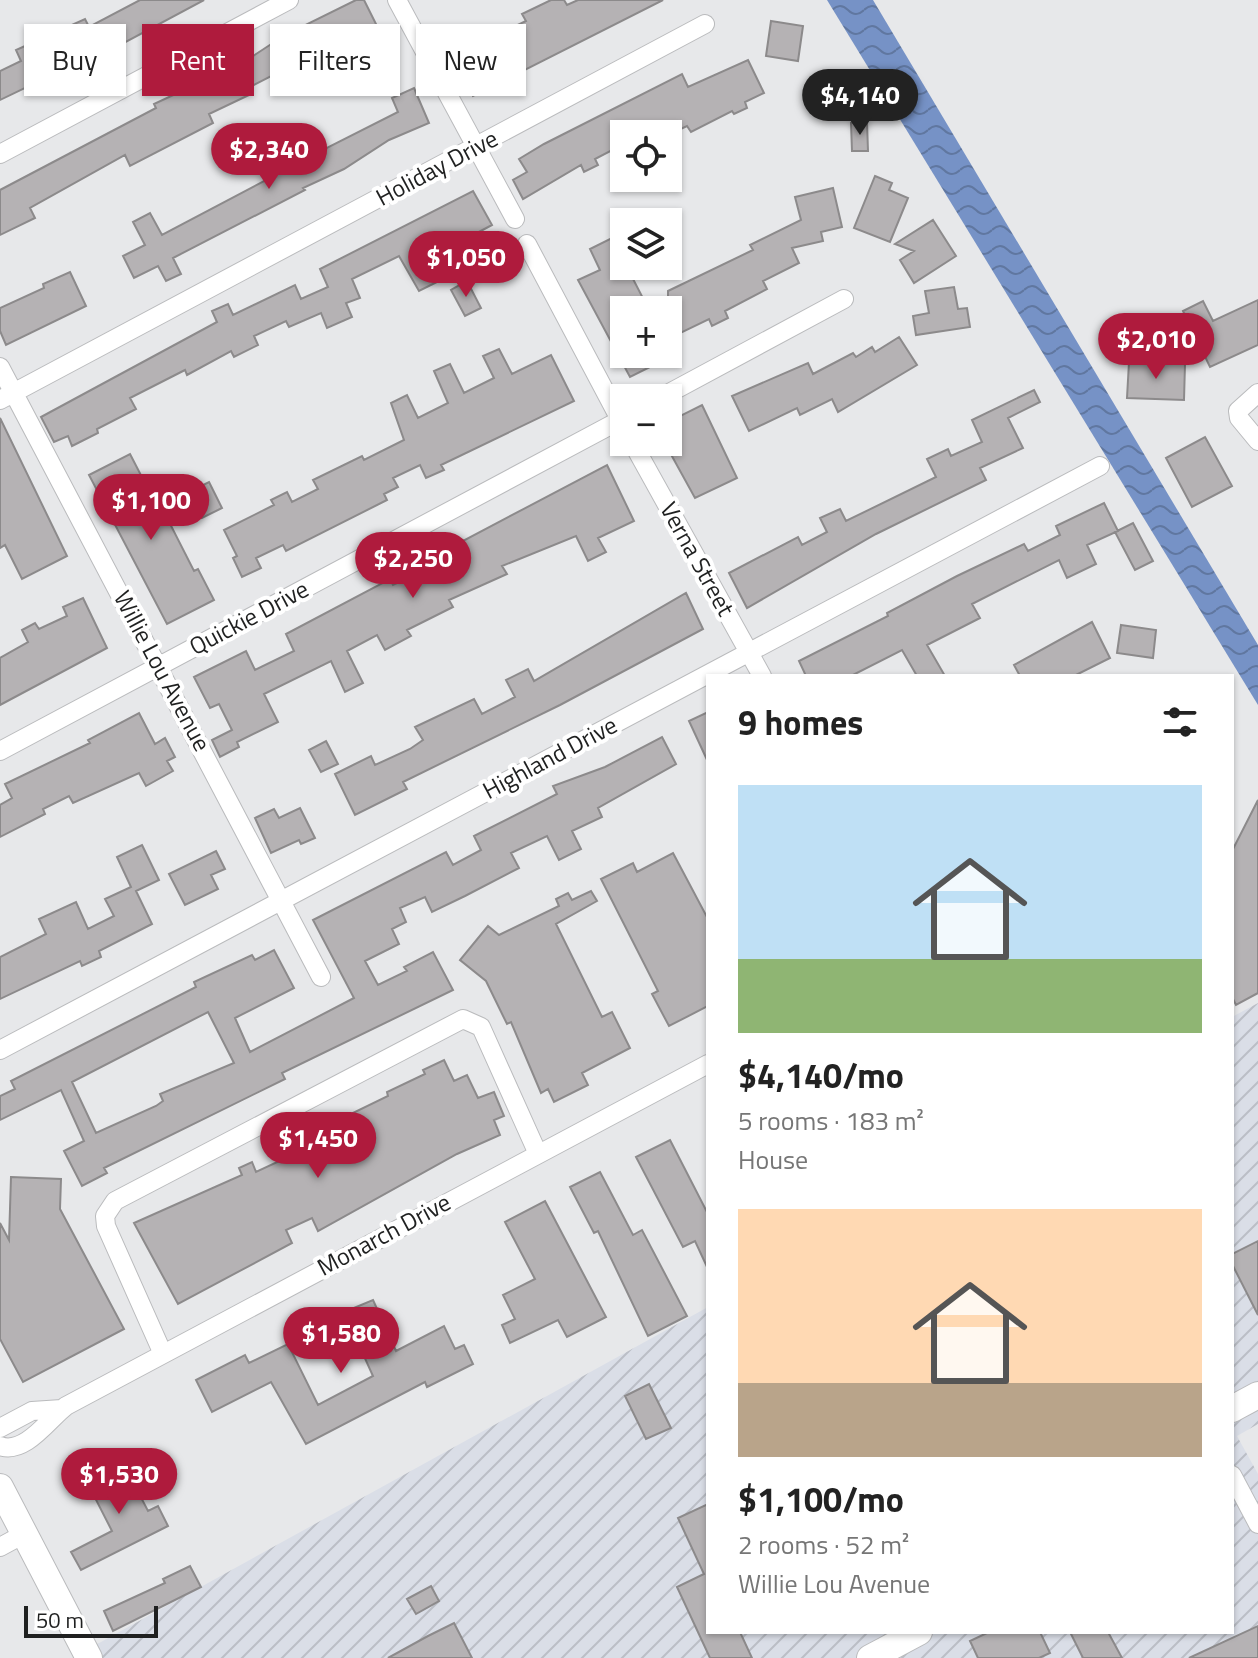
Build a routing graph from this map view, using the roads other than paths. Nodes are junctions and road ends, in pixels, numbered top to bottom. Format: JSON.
{"nodes":[{"id":1,"x":289,"y":0,"type":"edge"},
{"id":2,"x":397,"y":0,"type":"edge"},
{"id":3,"x":705,"y":24,"type":"dead end"},
{"id":4,"x":476,"y":147,"type":"junction"},
{"id":5,"x":0,"y":154,"type":"edge"},
{"id":6,"x":515,"y":219,"type":"dead end"},
{"id":7,"x":527,"y":244,"type":"dead end"},
{"id":8,"x":844,"y":299,"type":"dead end"},
{"id":9,"x":0,"y":367,"type":"edge"},
{"id":10,"x":682,"y":386,"type":"edge"},
{"id":11,"x":1258,"y":393,"type":"edge"},
{"id":12,"x":7,"y":397,"type":"edge"},
{"id":13,"x":610,"y":397,"type":"edge"},
{"id":14,"x":610,"y":428,"type":"edge"},
{"id":15,"x":1258,"y":441,"type":"edge"},
{"id":16,"x":640,"y":456,"type":"edge"},
{"id":17,"x":1100,"y":466,"type":"dead end"},
{"id":18,"x":749,"y":652,"type":"junction"},
{"id":19,"x":159,"y":666,"type":"junction"},
{"id":20,"x":708,"y":674,"type":"edge"},
{"id":21,"x":761,"y":674,"type":"edge"},
{"id":22,"x":706,"y":675,"type":"edge"},
{"id":23,"x":0,"y":751,"type":"edge"},
{"id":24,"x":282,"y":901,"type":"junction"},
{"id":25,"x":321,"y":977,"type":"dead end"},
{"id":26,"x":0,"y":1050,"type":"edge"},
{"id":27,"x":706,"y":1065,"type":"edge"},
{"id":28,"x":538,"y":1154,"type":"junction"},
{"id":29,"x":163,"y":1354,"type":"junction"},
{"id":30,"x":1258,"y":1395,"type":"edge"},
{"id":31,"x":1234,"y":1408,"type":"edge"},
{"id":32,"x":62,"y":1409,"type":"junction"},
{"id":33,"x":0,"y":1428,"type":"edge"},
{"id":34,"x":0,"y":1446,"type":"edge"},
{"id":35,"x":1234,"y":1479,"type":"edge"},
{"id":36,"x":0,"y":1487,"type":"edge"},
{"id":37,"x":1258,"y":1524,"type":"edge"},
{"id":38,"x":24,"y":1534,"type":"junction"},
{"id":39,"x":0,"y":1547,"type":"edge"},
{"id":40,"x":915,"y":1634,"type":"edge"},
{"id":41,"x":89,"y":1658,"type":"edge"},
{"id":42,"x":870,"y":1658,"type":"edge"}],
"edges":[{"from":1,"to":5,"type":"street"},
{"from":2,"to":4,"type":"street"},
{"from":3,"to":4,"type":"street","name":"Holiday Drive"},
{"from":4,"to":6,"type":"street"},
{"from":4,"to":12,"type":"street","name":"Holiday Drive"},
{"from":7,"to":13,"type":"street"},
{"from":8,"to":10,"type":"street"},
{"from":9,"to":12,"type":"street","name":"Willie Lou Avenue"},
{"from":11,"to":15,"type":"street"},
{"from":12,"to":19,"type":"street","name":"Willie Lou Avenue"},
{"from":14,"to":19,"type":"street","name":"Quickie Drive"},
{"from":16,"to":18,"type":"street","name":"Verna Street"},
{"from":17,"to":18,"type":"street","name":"Highland Drive"},
{"from":18,"to":20,"type":"street","name":"Highland Drive"},
{"from":18,"to":21,"type":"street","name":"Verna Street"},
{"from":19,"to":23,"type":"street","name":"Quickie Drive"},
{"from":19,"to":24,"type":"street","name":"Willie Lou Avenue"},
{"from":22,"to":24,"type":"street","name":"Highland Drive"},
{"from":24,"to":25,"type":"street","name":"Willie Lou Avenue"},
{"from":24,"to":26,"type":"street","name":"Highland Drive"},
{"from":27,"to":28,"type":"street","name":"Monarch Drive"},
{"from":28,"to":29,"type":"street","name":"Monarch Drive"},
{"from":28,"to":29,"type":"street"},
{"from":29,"to":32,"type":"street","name":"Monarch Drive"},
{"from":30,"to":31,"type":"street"},
{"from":32,"to":33,"type":"street","name":"Monarch Drive"},
{"from":32,"to":34,"type":"street","name":"Monarch Drive"},
{"from":35,"to":37,"type":"street"},
{"from":36,"to":38,"type":"street"},
{"from":38,"to":39,"type":"street"},
{"from":38,"to":41,"type":"street"},
{"from":40,"to":42,"type":"street"}]}
